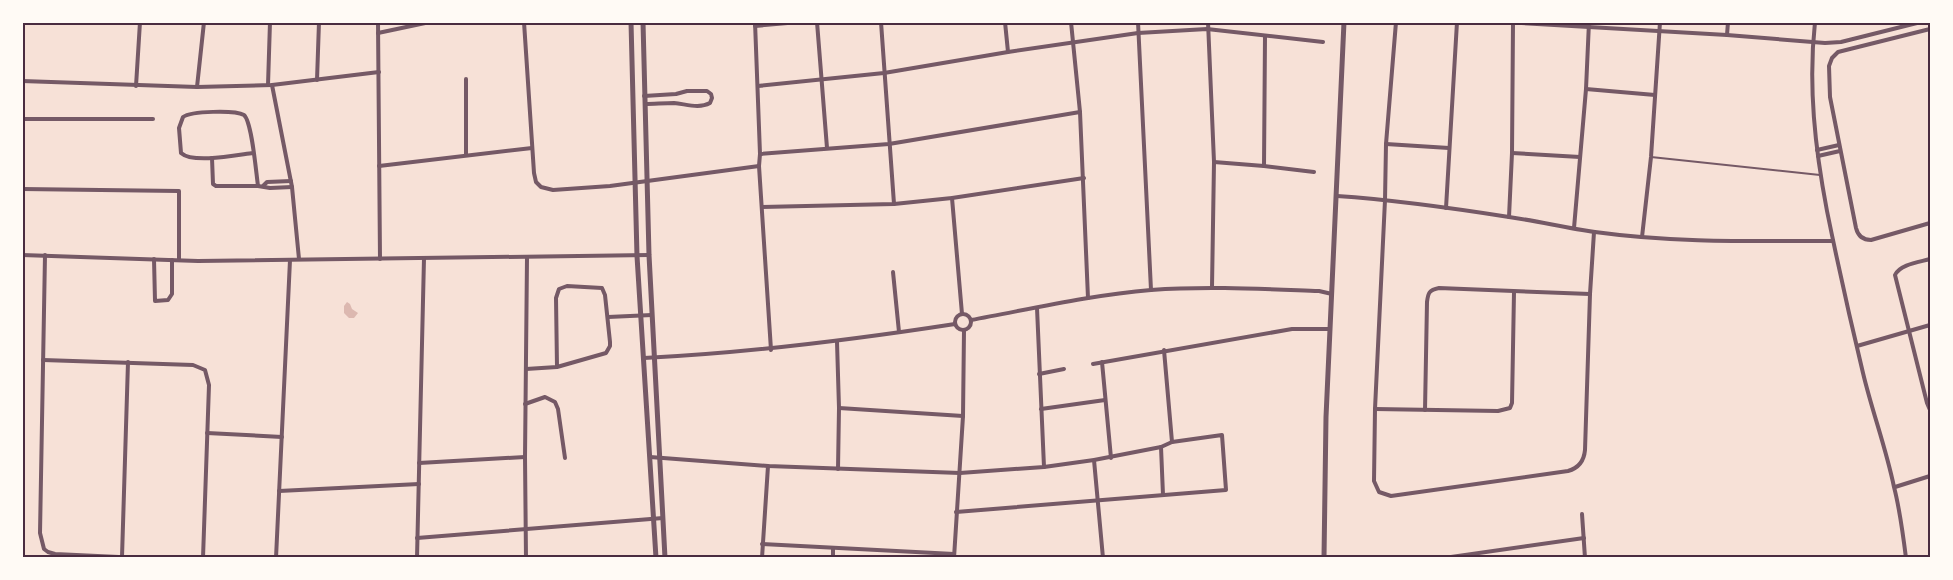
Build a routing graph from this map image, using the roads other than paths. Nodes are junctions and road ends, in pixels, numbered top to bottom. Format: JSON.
{"nodes":[{"id":1,"x":140,"y":22,"type":"edge"},
{"id":2,"x":204,"y":22,"type":"edge"},
{"id":3,"x":270,"y":22,"type":"edge"},
{"id":4,"x":319,"y":22,"type":"edge"},
{"id":5,"x":378,"y":22,"type":"edge"},
{"id":6,"x":430,"y":22,"type":"edge"},
{"id":7,"x":524,"y":22,"type":"edge"},
{"id":8,"x":631,"y":22,"type":"edge"},
{"id":9,"x":643,"y":22,"type":"edge"},
{"id":10,"x":798,"y":22,"type":"edge"},
{"id":11,"x":818,"y":22,"type":"edge"},
{"id":12,"x":881,"y":22,"type":"edge"},
{"id":13,"x":1005,"y":22,"type":"edge"},
{"id":14,"x":1071,"y":22,"type":"edge"},
{"id":15,"x":1138,"y":22,"type":"edge"},
{"id":16,"x":1208,"y":22,"type":"edge"},
{"id":17,"x":1344,"y":22,"type":"edge"},
{"id":18,"x":1396,"y":22,"type":"edge"},
{"id":19,"x":1457,"y":22,"type":"edge"},
{"id":20,"x":1504,"y":22,"type":"edge"},
{"id":21,"x":1589,"y":22,"type":"edge"},
{"id":22,"x":1660,"y":22,"type":"edge"},
{"id":23,"x":1728,"y":22,"type":"edge"},
{"id":24,"x":1815,"y":22,"type":"edge"},
{"id":25,"x":1920,"y":22,"type":"edge"},
{"id":26,"x":1513,"y":23,"type":"edge"},
{"id":27,"x":1527,"y":23,"type":"edge"},
{"id":28,"x":755,"y":24,"type":"edge"},
{"id":29,"x":1589,"y":28,"type":"junction"},
{"id":30,"x":1930,"y":28,"type":"edge"},
{"id":31,"x":1208,"y":29,"type":"junction"},
{"id":32,"x":378,"y":32,"type":"junction"},
{"id":33,"x":1660,"y":32,"type":"junction"},
{"id":34,"x":1138,"y":33,"type":"junction"},
{"id":35,"x":1727,"y":35,"type":"junction"},
{"id":36,"x":1265,"y":36,"type":"junction"},
{"id":37,"x":1073,"y":42,"type":"junction"},
{"id":38,"x":1323,"y":42,"type":"dead end"},
{"id":39,"x":1813,"y":42,"type":"junction"},
{"id":40,"x":1008,"y":52,"type":"junction"},
{"id":41,"x":379,"y":72,"type":"junction"},
{"id":42,"x":884,"y":73,"type":"junction"},
{"id":43,"x":466,"y":79,"type":"dead end"},
{"id":44,"x":317,"y":80,"type":"junction"},
{"id":45,"x":822,"y":80,"type":"junction"},
{"id":46,"x":22,"y":81,"type":"edge"},
{"id":47,"x":270,"y":85,"type":"junction"},
{"id":48,"x":136,"y":86,"type":"junction"},
{"id":49,"x":758,"y":86,"type":"junction"},
{"id":50,"x":198,"y":87,"type":"junction"},
{"id":51,"x":1586,"y":88,"type":"junction"},
{"id":52,"x":1655,"y":95,"type":"junction"},
{"id":53,"x":644,"y":96,"type":"junction"},
{"id":54,"x":644,"y":104,"type":"junction"},
{"id":55,"x":1080,"y":112,"type":"junction"},
{"id":56,"x":22,"y":119,"type":"edge"},
{"id":57,"x":153,"y":119,"type":"dead end"},
{"id":58,"x":889,"y":144,"type":"junction"},
{"id":59,"x":1386,"y":144,"type":"junction"},
{"id":60,"x":1839,"y":145,"type":"junction"},
{"id":61,"x":532,"y":148,"type":"junction"},
{"id":62,"x":827,"y":148,"type":"junction"},
{"id":63,"x":1449,"y":148,"type":"junction"},
{"id":64,"x":1817,"y":150,"type":"junction"},
{"id":65,"x":1840,"y":151,"type":"junction"},
{"id":66,"x":1512,"y":152,"type":"junction"},
{"id":67,"x":253,"y":153,"type":"junction"},
{"id":68,"x":760,"y":154,"type":"junction"},
{"id":69,"x":466,"y":155,"type":"junction"},
{"id":70,"x":1818,"y":156,"type":"junction"},
{"id":71,"x":1580,"y":157,"type":"junction"},
{"id":72,"x":1651,"y":157,"type":"junction"},
{"id":73,"x":212,"y":158,"type":"junction"},
{"id":74,"x":1214,"y":162,"type":"junction"},
{"id":75,"x":378,"y":166,"type":"junction"},
{"id":76,"x":759,"y":166,"type":"junction"},
{"id":77,"x":1264,"y":166,"type":"junction"},
{"id":78,"x":1314,"y":172,"type":"dead end"},
{"id":79,"x":1820,"y":175,"type":"junction"},
{"id":80,"x":1084,"y":178,"type":"junction"},
{"id":81,"x":291,"y":181,"type":"junction"},
{"id":82,"x":646,"y":182,"type":"junction"},
{"id":83,"x":635,"y":183,"type":"junction"},
{"id":84,"x":258,"y":186,"type":"junction"},
{"id":85,"x":263,"y":186,"type":"junction"},
{"id":86,"x":292,"y":187,"type":"junction"},
{"id":87,"x":22,"y":189,"type":"edge"},
{"id":88,"x":1337,"y":196,"type":"junction"},
{"id":89,"x":952,"y":198,"type":"junction"},
{"id":90,"x":1385,"y":200,"type":"junction"},
{"id":91,"x":894,"y":204,"type":"junction"},
{"id":92,"x":762,"y":207,"type":"junction"},
{"id":93,"x":1446,"y":208,"type":"junction"},
{"id":94,"x":1509,"y":217,"type":"junction"},
{"id":95,"x":1930,"y":222,"type":"edge"},
{"id":96,"x":1574,"y":228,"type":"junction"},
{"id":97,"x":1594,"y":232,"type":"junction"},
{"id":98,"x":1642,"y":237,"type":"junction"},
{"id":99,"x":1833,"y":241,"type":"junction"},
{"id":100,"x":22,"y":255,"type":"edge"},
{"id":101,"x":45,"y":255,"type":"junction"},
{"id":102,"x":649,"y":255,"type":"junction"},
{"id":103,"x":637,"y":256,"type":"junction"},
{"id":104,"x":424,"y":258,"type":"junction"},
{"id":105,"x":527,"y":258,"type":"junction"},
{"id":106,"x":154,"y":259,"type":"junction"},
{"id":107,"x":380,"y":259,"type":"junction"},
{"id":108,"x":1930,"y":259,"type":"edge"},
{"id":109,"x":172,"y":260,"type":"junction"},
{"id":110,"x":179,"y":260,"type":"junction"},
{"id":111,"x":290,"y":260,"type":"junction"},
{"id":112,"x":299,"y":260,"type":"junction"},
{"id":113,"x":894,"y":272,"type":"dead end"},
{"id":114,"x":1212,"y":287,"type":"junction"},
{"id":115,"x":1151,"y":290,"type":"junction"},
{"id":116,"x":1514,"y":292,"type":"junction"},
{"id":117,"x":1332,"y":294,"type":"junction"},
{"id":118,"x":1590,"y":294,"type":"junction"},
{"id":119,"x":1088,"y":298,"type":"junction"},
{"id":120,"x":1037,"y":308,"type":"junction"},
{"id":121,"x":962,"y":314,"type":"junction"},
{"id":122,"x":641,"y":315,"type":"junction"},
{"id":123,"x":652,"y":315,"type":"junction"},
{"id":124,"x":608,"y":317,"type":"junction"},
{"id":125,"x":971,"y":320,"type":"junction"},
{"id":126,"x":955,"y":324,"type":"junction"},
{"id":127,"x":1930,"y":324,"type":"edge"},
{"id":128,"x":1330,"y":328,"type":"junction"},
{"id":129,"x":964,"y":330,"type":"junction"},
{"id":130,"x":900,"y":332,"type":"junction"},
{"id":131,"x":1908,"y":332,"type":"junction"},
{"id":132,"x":838,"y":342,"type":"junction"},
{"id":133,"x":1857,"y":346,"type":"junction"},
{"id":134,"x":771,"y":350,"type":"junction"},
{"id":135,"x":1164,"y":350,"type":"junction"},
{"id":136,"x":655,"y":357,"type":"junction"},
{"id":137,"x":644,"y":358,"type":"junction"},
{"id":138,"x":43,"y":360,"type":"junction"},
{"id":139,"x":128,"y":362,"type":"junction"},
{"id":140,"x":1102,"y":362,"type":"junction"},
{"id":141,"x":1094,"y":364,"type":"dead end"},
{"id":142,"x":557,"y":367,"type":"junction"},
{"id":143,"x":526,"y":369,"type":"junction"},
{"id":144,"x":1064,"y":369,"type":"dead end"},
{"id":145,"x":1039,"y":374,"type":"junction"},
{"id":146,"x":1105,"y":400,"type":"junction"},
{"id":147,"x":525,"y":404,"type":"junction"},
{"id":148,"x":840,"y":408,"type":"junction"},
{"id":149,"x":1041,"y":409,"type":"junction"},
{"id":150,"x":1376,"y":409,"type":"junction"},
{"id":151,"x":1425,"y":410,"type":"junction"},
{"id":152,"x":1930,"y":410,"type":"edge"},
{"id":153,"x":963,"y":416,"type":"junction"},
{"id":154,"x":207,"y":433,"type":"junction"},
{"id":155,"x":282,"y":437,"type":"junction"},
{"id":156,"x":1172,"y":442,"type":"junction"},
{"id":157,"x":1160,"y":447,"type":"junction"},
{"id":158,"x":525,"y":457,"type":"junction"},
{"id":159,"x":650,"y":457,"type":"junction"},
{"id":160,"x":566,"y":458,"type":"dead end"},
{"id":161,"x":661,"y":458,"type":"junction"},
{"id":162,"x":1111,"y":458,"type":"junction"},
{"id":163,"x":1094,"y":460,"type":"junction"},
{"id":164,"x":419,"y":463,"type":"junction"},
{"id":165,"x":768,"y":466,"type":"junction"},
{"id":166,"x":1044,"y":467,"type":"junction"},
{"id":167,"x":838,"y":469,"type":"junction"},
{"id":168,"x":960,"y":473,"type":"junction"},
{"id":169,"x":1930,"y":476,"type":"edge"},
{"id":170,"x":419,"y":484,"type":"junction"},
{"id":171,"x":1894,"y":487,"type":"junction"},
{"id":172,"x":279,"y":491,"type":"junction"},
{"id":173,"x":1163,"y":495,"type":"junction"},
{"id":174,"x":1098,"y":501,"type":"junction"},
{"id":175,"x":956,"y":512,"type":"junction"},
{"id":176,"x":1582,"y":514,"type":"dead end"},
{"id":177,"x":653,"y":518,"type":"junction"},
{"id":178,"x":663,"y":518,"type":"junction"},
{"id":179,"x":525,"y":529,"type":"junction"},
{"id":180,"x":417,"y":538,"type":"junction"},
{"id":181,"x":1584,"y":538,"type":"junction"},
{"id":182,"x":762,"y":544,"type":"junction"},
{"id":183,"x":833,"y":548,"type":"junction"},
{"id":184,"x":1490,"y":551,"type":"junction"},
{"id":185,"x":954,"y":556,"type":"edge"},
{"id":186,"x":122,"y":557,"type":"edge"},
{"id":187,"x":1906,"y":557,"type":"edge"},
{"id":188,"x":140,"y":558,"type":"edge"},
{"id":189,"x":203,"y":558,"type":"edge"},
{"id":190,"x":276,"y":558,"type":"edge"},
{"id":191,"x":417,"y":558,"type":"edge"},
{"id":192,"x":526,"y":558,"type":"edge"},
{"id":193,"x":656,"y":558,"type":"edge"},
{"id":194,"x":666,"y":558,"type":"edge"},
{"id":195,"x":762,"y":558,"type":"edge"},
{"id":196,"x":833,"y":558,"type":"edge"},
{"id":197,"x":1104,"y":558,"type":"edge"},
{"id":198,"x":1324,"y":558,"type":"edge"},
{"id":199,"x":1444,"y":558,"type":"edge"},
{"id":200,"x":1491,"y":558,"type":"edge"},
{"id":201,"x":1586,"y":558,"type":"edge"}],
"edges":[{"from":1,"to":48,"type":"street"},
{"from":2,"to":50,"type":"street"},
{"from":3,"to":47,"type":"street"},
{"from":4,"to":44,"type":"street"},
{"from":5,"to":32,"type":"street"},
{"from":6,"to":32,"type":"street"},
{"from":7,"to":61,"type":"street"},
{"from":8,"to":83,"type":"street"},
{"from":9,"to":53,"type":"street"},
{"from":10,"to":28,"type":"street"},
{"from":11,"to":45,"type":"street"},
{"from":12,"to":42,"type":"street"},
{"from":13,"to":40,"type":"street"},
{"from":14,"to":37,"type":"street"},
{"from":15,"to":34,"type":"street"},
{"from":16,"to":31,"type":"street"},
{"from":17,"to":88,"type":"street"},
{"from":18,"to":59,"type":"street"},
{"from":19,"to":63,"type":"street"},
{"from":20,"to":26,"type":"street"},
{"from":21,"to":29,"type":"street"},
{"from":22,"to":33,"type":"street"},
{"from":23,"to":35,"type":"street"},
{"from":24,"to":39,"type":"street"},
{"from":25,"to":39,"type":"street"},
{"from":26,"to":27,"type":"street"},
{"from":26,"to":66,"type":"street"},
{"from":27,"to":29,"type":"street"},
{"from":28,"to":49,"type":"street"},
{"from":29,"to":33,"type":"street"},
{"from":29,"to":51,"type":"street"},
{"from":30,"to":60,"type":"street"},
{"from":31,"to":34,"type":"street"},
{"from":31,"to":36,"type":"street"},
{"from":31,"to":74,"type":"street"},
{"from":32,"to":41,"type":"street"},
{"from":33,"to":35,"type":"street"},
{"from":33,"to":52,"type":"street"},
{"from":34,"to":37,"type":"street"},
{"from":34,"to":115,"type":"street"},
{"from":35,"to":39,"type":"street"},
{"from":36,"to":38,"type":"street"},
{"from":36,"to":77,"type":"street"},
{"from":37,"to":40,"type":"street"},
{"from":37,"to":55,"type":"street"},
{"from":39,"to":64,"type":"street"},
{"from":40,"to":42,"type":"street"},
{"from":41,"to":44,"type":"street"},
{"from":41,"to":75,"type":"street"},
{"from":42,"to":45,"type":"street"},
{"from":42,"to":58,"type":"street"},
{"from":43,"to":69,"type":"street"},
{"from":44,"to":47,"type":"street"},
{"from":45,"to":49,"type":"street"},
{"from":45,"to":62,"type":"street"},
{"from":46,"to":48,"type":"street"},
{"from":47,"to":50,"type":"street"},
{"from":47,"to":81,"type":"street"},
{"from":48,"to":50,"type":"street"},
{"from":49,"to":68,"type":"street"},
{"from":51,"to":52,"type":"street"},
{"from":51,"to":71,"type":"street"},
{"from":52,"to":72,"type":"street"},
{"from":53,"to":54,"type":"street"},
{"from":53,"to":54,"type":"street"},
{"from":54,"to":82,"type":"street"},
{"from":55,"to":58,"type":"street"},
{"from":55,"to":80,"type":"street"},
{"from":56,"to":57,"type":"street"},
{"from":58,"to":62,"type":"street"},
{"from":58,"to":91,"type":"street"},
{"from":59,"to":63,"type":"street"},
{"from":59,"to":90,"type":"street"},
{"from":60,"to":64,"type":"street"},
{"from":60,"to":65,"type":"street"},
{"from":61,"to":69,"type":"street"},
{"from":61,"to":83,"type":"street"},
{"from":62,"to":68,"type":"street"},
{"from":63,"to":93,"type":"street"},
{"from":64,"to":70,"type":"street"},
{"from":65,"to":70,"type":"street"},
{"from":65,"to":95,"type":"street"},
{"from":66,"to":71,"type":"street"},
{"from":66,"to":94,"type":"street"},
{"from":67,"to":73,"type":"street"},
{"from":67,"to":73,"type":"street"},
{"from":67,"to":84,"type":"street"},
{"from":68,"to":76,"type":"street"},
{"from":69,"to":75,"type":"street"},
{"from":70,"to":79,"type":"street"},
{"from":71,"to":96,"type":"street"},
{"from":72,"to":79,"type":"lane"},
{"from":72,"to":98,"type":"street"},
{"from":73,"to":84,"type":"street"},
{"from":74,"to":77,"type":"street"},
{"from":74,"to":114,"type":"street"},
{"from":75,"to":107,"type":"street"},
{"from":76,"to":82,"type":"street"},
{"from":76,"to":92,"type":"street"},
{"from":77,"to":78,"type":"street"},
{"from":79,"to":99,"type":"street"},
{"from":80,"to":89,"type":"street"},
{"from":80,"to":119,"type":"street"},
{"from":81,"to":85,"type":"street"},
{"from":81,"to":86,"type":"street"},
{"from":82,"to":83,"type":"street"},
{"from":82,"to":102,"type":"street"},
{"from":83,"to":103,"type":"street"},
{"from":84,"to":85,"type":"street"},
{"from":85,"to":86,"type":"street"},
{"from":86,"to":112,"type":"street"},
{"from":87,"to":110,"type":"street"},
{"from":88,"to":90,"type":"street"},
{"from":88,"to":117,"type":"street"},
{"from":89,"to":91,"type":"street"},
{"from":89,"to":121,"type":"street"},
{"from":90,"to":93,"type":"street"},
{"from":90,"to":150,"type":"street"},
{"from":91,"to":92,"type":"street"},
{"from":92,"to":134,"type":"street"},
{"from":93,"to":94,"type":"street"},
{"from":94,"to":96,"type":"street"},
{"from":96,"to":97,"type":"street"},
{"from":97,"to":98,"type":"street"},
{"from":97,"to":118,"type":"street"},
{"from":98,"to":99,"type":"street"},
{"from":99,"to":133,"type":"street"},
{"from":100,"to":101,"type":"street"},
{"from":101,"to":106,"type":"street"},
{"from":101,"to":138,"type":"street"},
{"from":102,"to":103,"type":"street"},
{"from":102,"to":123,"type":"street"},
{"from":103,"to":105,"type":"street"},
{"from":103,"to":122,"type":"street"},
{"from":104,"to":105,"type":"street"},
{"from":104,"to":107,"type":"street"},
{"from":104,"to":164,"type":"street"},
{"from":105,"to":143,"type":"street"},
{"from":106,"to":109,"type":"street"},
{"from":106,"to":109,"type":"street"},
{"from":107,"to":112,"type":"street"},
{"from":108,"to":131,"type":"street"},
{"from":109,"to":110,"type":"street"},
{"from":110,"to":111,"type":"street"},
{"from":111,"to":112,"type":"street"},
{"from":111,"to":155,"type":"street"},
{"from":113,"to":130,"type":"street"},
{"from":114,"to":115,"type":"street"},
{"from":114,"to":117,"type":"street"},
{"from":115,"to":119,"type":"street"},
{"from":116,"to":118,"type":"street"},
{"from":116,"to":151,"type":"street"},
{"from":116,"to":151,"type":"street"},
{"from":117,"to":128,"type":"street"},
{"from":118,"to":150,"type":"street"},
{"from":119,"to":120,"type":"street"},
{"from":120,"to":125,"type":"street"},
{"from":120,"to":145,"type":"street"},
{"from":121,"to":125,"type":"street"},
{"from":121,"to":126,"type":"street"},
{"from":122,"to":123,"type":"street"},
{"from":122,"to":124,"type":"street"},
{"from":122,"to":137,"type":"street"},
{"from":123,"to":136,"type":"street"},
{"from":124,"to":142,"type":"street"},
{"from":124,"to":142,"type":"street"},
{"from":125,"to":129,"type":"street"},
{"from":126,"to":129,"type":"street"},
{"from":126,"to":130,"type":"street"},
{"from":127,"to":131,"type":"street"},
{"from":128,"to":135,"type":"street"},
{"from":128,"to":198,"type":"street"},
{"from":129,"to":153,"type":"street"},
{"from":130,"to":132,"type":"street"},
{"from":131,"to":133,"type":"street"},
{"from":131,"to":152,"type":"street"},
{"from":132,"to":134,"type":"street"},
{"from":132,"to":148,"type":"street"},
{"from":133,"to":171,"type":"street"},
{"from":134,"to":136,"type":"street"},
{"from":135,"to":140,"type":"street"},
{"from":135,"to":156,"type":"street"},
{"from":136,"to":137,"type":"street"},
{"from":136,"to":161,"type":"street"},
{"from":137,"to":159,"type":"street"},
{"from":138,"to":139,"type":"street"},
{"from":138,"to":186,"type":"street"},
{"from":139,"to":154,"type":"street"},
{"from":139,"to":186,"type":"street"},
{"from":140,"to":141,"type":"street"},
{"from":140,"to":146,"type":"street"},
{"from":142,"to":143,"type":"street"},
{"from":143,"to":147,"type":"street"},
{"from":144,"to":145,"type":"street"},
{"from":145,"to":149,"type":"street"},
{"from":146,"to":149,"type":"street"},
{"from":146,"to":162,"type":"street"},
{"from":147,"to":158,"type":"street"},
{"from":147,"to":160,"type":"street"},
{"from":148,"to":153,"type":"street"},
{"from":148,"to":167,"type":"street"},
{"from":149,"to":166,"type":"street"},
{"from":150,"to":151,"type":"street"},
{"from":153,"to":168,"type":"street"},
{"from":154,"to":155,"type":"street"},
{"from":154,"to":189,"type":"street"},
{"from":155,"to":172,"type":"street"},
{"from":156,"to":157,"type":"street"},
{"from":156,"to":173,"type":"street"},
{"from":157,"to":162,"type":"street"},
{"from":157,"to":173,"type":"street"},
{"from":158,"to":164,"type":"street"},
{"from":158,"to":179,"type":"street"},
{"from":159,"to":161,"type":"street"},
{"from":159,"to":177,"type":"street"},
{"from":161,"to":165,"type":"street"},
{"from":161,"to":178,"type":"street"},
{"from":162,"to":163,"type":"street"},
{"from":163,"to":166,"type":"street"},
{"from":163,"to":174,"type":"street"},
{"from":164,"to":170,"type":"street"},
{"from":165,"to":167,"type":"street"},
{"from":165,"to":182,"type":"street"},
{"from":166,"to":168,"type":"street"},
{"from":167,"to":168,"type":"street"},
{"from":168,"to":175,"type":"street"},
{"from":169,"to":171,"type":"street"},
{"from":170,"to":172,"type":"street"},
{"from":170,"to":180,"type":"street"},
{"from":171,"to":187,"type":"street"},
{"from":172,"to":190,"type":"street"},
{"from":173,"to":174,"type":"street"},
{"from":174,"to":175,"type":"street"},
{"from":174,"to":197,"type":"street"},
{"from":175,"to":185,"type":"street"},
{"from":176,"to":181,"type":"street"},
{"from":177,"to":178,"type":"street"},
{"from":177,"to":179,"type":"street"},
{"from":177,"to":193,"type":"street"},
{"from":178,"to":194,"type":"street"},
{"from":179,"to":180,"type":"street"},
{"from":179,"to":192,"type":"street"},
{"from":180,"to":191,"type":"street"},
{"from":181,"to":184,"type":"street"},
{"from":181,"to":201,"type":"street"},
{"from":182,"to":183,"type":"street"},
{"from":182,"to":195,"type":"street"},
{"from":183,"to":185,"type":"street"},
{"from":183,"to":196,"type":"street"},
{"from":184,"to":199,"type":"street"},
{"from":184,"to":200,"type":"street"},
{"from":186,"to":188,"type":"street"}]}
